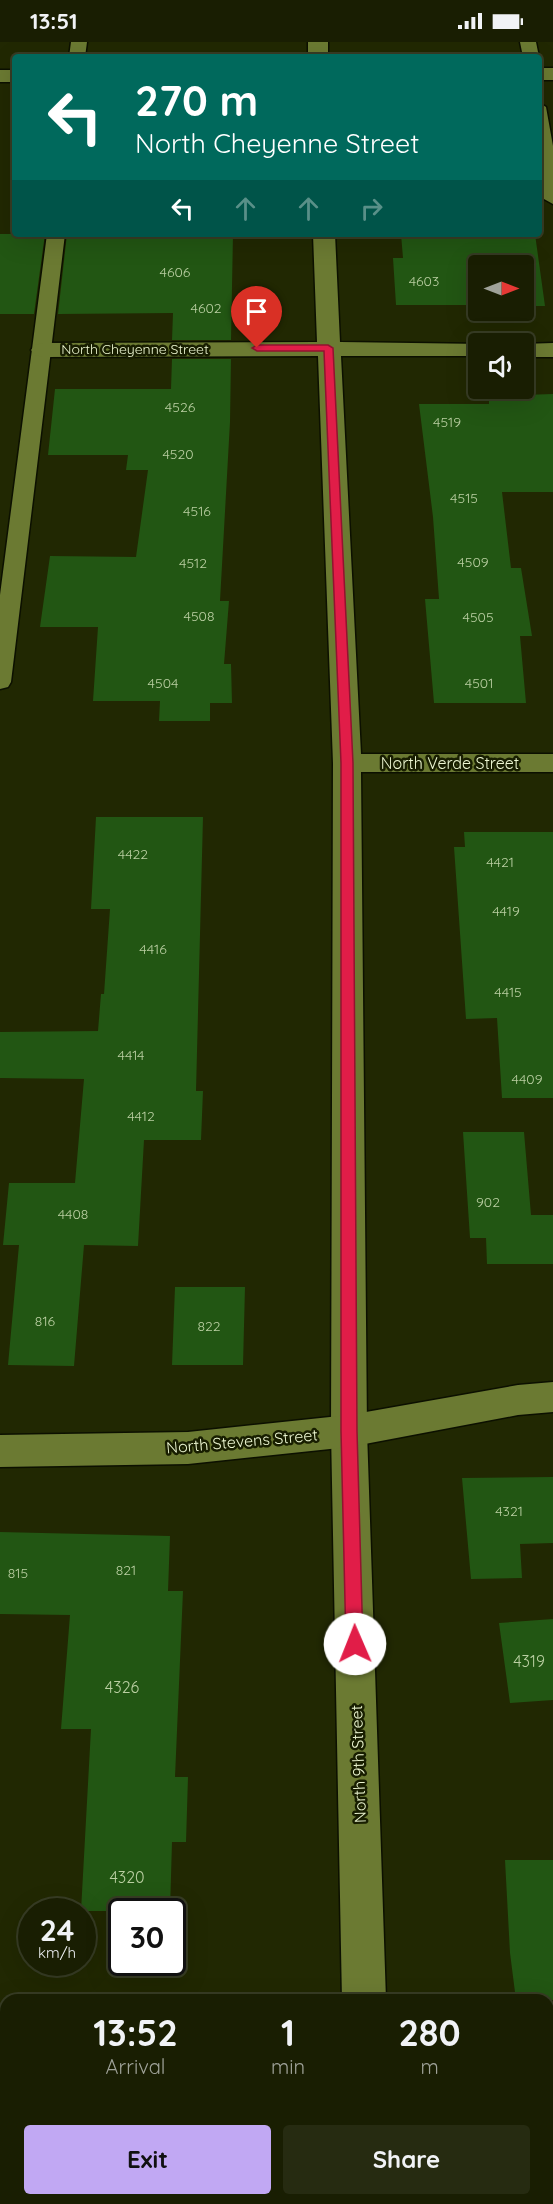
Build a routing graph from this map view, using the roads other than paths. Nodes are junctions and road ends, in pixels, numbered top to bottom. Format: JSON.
{"nodes":[{"id":1,"x":542,"y":132,"type":"edge"},
{"id":2,"x":553,"y":199,"type":"edge"},
{"id":3,"x":56,"y":237,"type":"edge"},
{"id":4,"x":324,"y":237,"type":"edge"},
{"id":5,"x":328,"y":348,"type":"junction"},
{"id":6,"x":468,"y":349,"type":"edge"},
{"id":7,"x":43,"y":350,"type":"junction"},
{"id":8,"x":534,"y":350,"type":"edge"},
{"id":9,"x":553,"y":350,"type":"edge"},
{"id":10,"x":0,"y":682,"type":"edge"},
{"id":11,"x":347,"y":763,"type":"junction"},
{"id":12,"x":553,"y":763,"type":"edge"},
{"id":13,"x":553,"y":1397,"type":"edge"},
{"id":14,"x":349,"y":1431,"type":"junction"},
{"id":15,"x":0,"y":1451,"type":"edge"},
{"id":16,"x":364,"y":1994,"type":"edge"}],
"edges":[{"from":1,"to":2,"type":"lane"},
{"from":3,"to":7,"type":"lane"},
{"from":4,"to":5,"type":"street","name":"North 9th Street"},
{"from":5,"to":6,"type":"street","name":"North Cheyenne Street"},
{"from":5,"to":7,"type":"street","name":"North Cheyenne Street"},
{"from":5,"to":11,"type":"street","name":"North 9th Street"},
{"from":7,"to":10,"type":"lane"},
{"from":8,"to":9,"type":"street"},
{"from":11,"to":12,"type":"street","name":"North Verde Street"},
{"from":11,"to":14,"type":"street","name":"North 9th Street"},
{"from":13,"to":14,"type":"street","name":"North Stevens Street"},
{"from":14,"to":15,"type":"street","name":"North Stevens Street"},
{"from":14,"to":16,"type":"street","name":"North 9th Street"}]}
